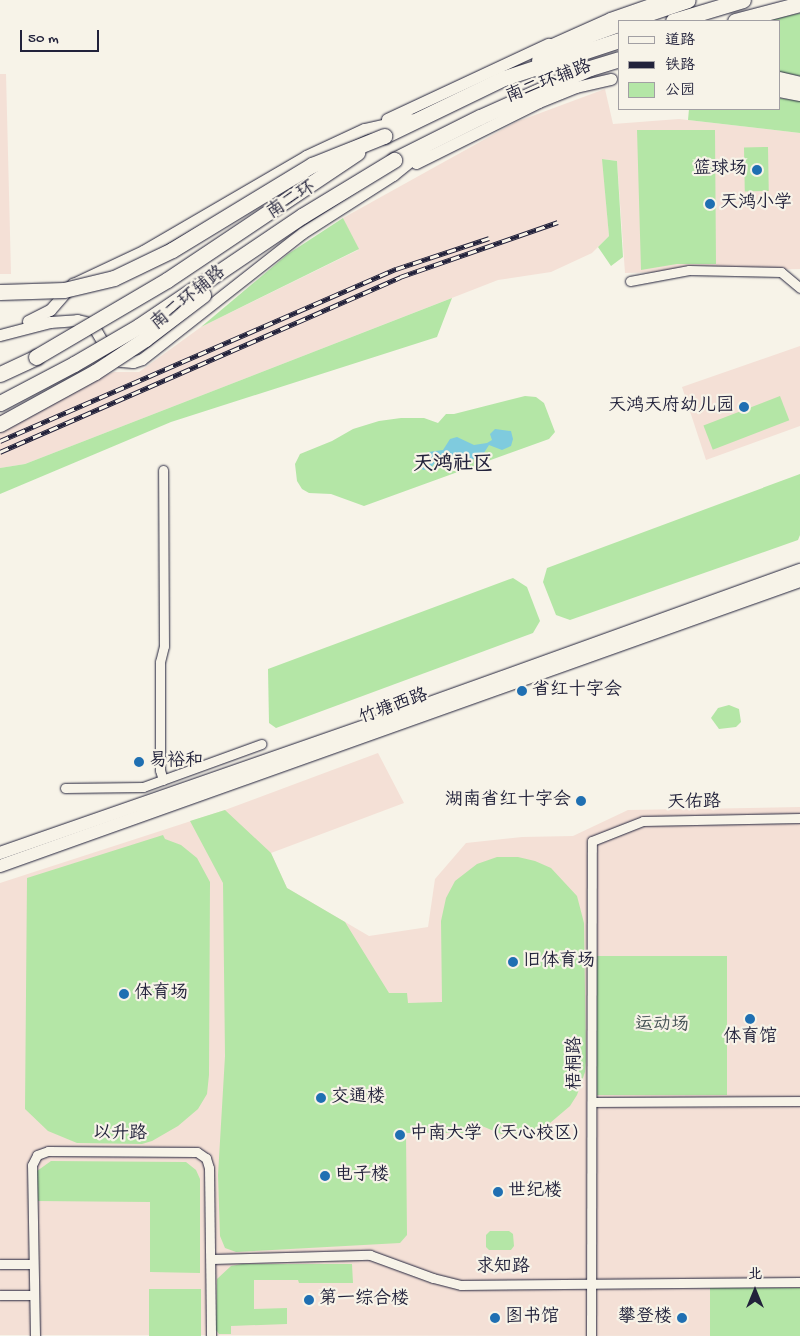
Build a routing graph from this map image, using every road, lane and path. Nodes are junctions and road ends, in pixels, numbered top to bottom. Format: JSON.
{"nodes":[{"id":1,"x":661,"y":0,"type":"edge"},
{"id":2,"x":688,"y":0,"type":"edge"},
{"id":3,"x":743,"y":0,"type":"edge"},
{"id":4,"x":800,"y":4,"type":"edge"},
{"id":5,"x":631,"y":20,"type":"edge"},
{"id":6,"x":676,"y":20,"type":"edge"},
{"id":7,"x":739,"y":20,"type":"edge"},
{"id":8,"x":618,"y":24,"type":"edge"},
{"id":9,"x":618,"y":40,"type":"edge"},
{"id":10,"x":548,"y":44,"type":"junction"},
{"id":11,"x":618,"y":59,"type":"edge"},
{"id":12,"x":616,"y":76,"type":"edge"},
{"id":13,"x":504,"y":78,"type":"junction"},
{"id":14,"x":780,"y":79,"type":"edge"},
{"id":15,"x":563,"y":80,"type":"junction"},
{"id":16,"x":800,"y":84,"type":"edge"},
{"id":17,"x":780,"y":91,"type":"edge"},
{"id":18,"x":800,"y":95,"type":"edge"},
{"id":19,"x":424,"y":116,"type":"junction"},
{"id":20,"x":364,"y":130,"type":"junction"},
{"id":21,"x":384,"y":136,"type":"junction"},
{"id":22,"x":393,"y":168,"type":"junction"},
{"id":23,"x":265,"y":242,"type":"junction"},
{"id":24,"x":630,"y":281,"type":"dead end"},
{"id":25,"x":800,"y":288,"type":"edge"},
{"id":26,"x":0,"y":292,"type":"edge"},
{"id":27,"x":0,"y":330,"type":"edge"},
{"id":28,"x":0,"y":336,"type":"edge"},
{"id":29,"x":0,"y":374,"type":"edge"},
{"id":30,"x":0,"y":403,"type":"edge"},
{"id":31,"x":0,"y":424,"type":"edge"},
{"id":32,"x":163,"y":470,"type":"dead end"},
{"id":33,"x":800,"y":570,"type":"edge"},
{"id":34,"x":800,"y":581,"type":"edge"},
{"id":35,"x":261,"y":744,"type":"dead end"},
{"id":36,"x":162,"y":780,"type":"junction"},
{"id":37,"x":65,"y":788,"type":"dead end"},
{"id":38,"x":800,"y":818,"type":"edge"},
{"id":39,"x":592,"y":841,"type":"joint"},
{"id":40,"x":0,"y":852,"type":"edge"},
{"id":41,"x":0,"y":866,"type":"edge"},
{"id":42,"x":800,"y":1101,"type":"edge"},
{"id":43,"x":592,"y":1102,"type":"junction"},
{"id":44,"x":212,"y":1259,"type":"junction"},
{"id":45,"x":0,"y":1264,"type":"edge"},
{"id":46,"x":33,"y":1264,"type":"junction"},
{"id":47,"x":800,"y":1282,"type":"edge"},
{"id":48,"x":592,"y":1284,"type":"junction"},
{"id":49,"x":0,"y":1295,"type":"edge"},
{"id":50,"x":34,"y":1295,"type":"junction"},
{"id":51,"x":35,"y":1336,"type":"edge"},
{"id":52,"x":211,"y":1336,"type":"edge"},
{"id":53,"x":591,"y":1336,"type":"edge"}],
"edges":[{"from":1,"to":10,"type":"street","name":"南二环辅路"},
{"from":2,"to":5,"type":"highway"},
{"from":3,"to":6,"type":"highway"},
{"from":4,"to":7,"type":"highway"},
{"from":8,"to":13,"type":"highway"},
{"from":9,"to":13,"type":"highway","name":"南二环"},
{"from":10,"to":13,"type":"street","name":"南二环辅路"},
{"from":10,"to":20,"type":"street","name":"南二环辅路"},
{"from":11,"to":15,"type":"highway","name":"南二环"},
{"from":12,"to":15,"type":"highway"},
{"from":12,"to":22,"type":"street","name":"南二环辅路"},
{"from":13,"to":19,"type":"highway","name":"南二环"},
{"from":14,"to":16,"type":"highway"},
{"from":15,"to":22,"type":"highway","name":"南二环"},
{"from":17,"to":18,"type":"street"},
{"from":19,"to":20,"type":"street","name":"南二环辅路"},
{"from":19,"to":21,"type":"highway","name":"南二环"},
{"from":20,"to":27,"type":"street","name":"南二环辅路"},
{"from":21,"to":26,"type":"highway","bridge":true},
{"from":21,"to":29,"type":"highway","name":"南二环","bridge":true},
{"from":22,"to":23,"type":"highway","name":"南二环","bridge":true},
{"from":22,"to":28,"type":"street","name":"南二环辅路"},
{"from":23,"to":30,"type":"highway","name":"南二环","bridge":true},
{"from":23,"to":31,"type":"highway","bridge":true},
{"from":24,"to":25,"type":"street"},
{"from":32,"to":36,"type":"street"},
{"from":33,"to":40,"type":"main road","name":"竹塘西路"},
{"from":34,"to":41,"type":"main road","name":"竹塘西路"},
{"from":35,"to":36,"type":"street"},
{"from":36,"to":37,"type":"street"},
{"from":38,"to":39,"type":"street","name":"天佑路"},
{"from":39,"to":43,"type":"street","name":"梧桐路"},
{"from":42,"to":43,"type":"street"},
{"from":43,"to":48,"type":"street","name":"梧桐路"},
{"from":44,"to":46,"type":"street","name":"以升路"},
{"from":44,"to":48,"type":"street","name":"求知路"},
{"from":44,"to":52,"type":"street","name":"以升路"},
{"from":45,"to":46,"type":"street"},
{"from":46,"to":50,"type":"street","name":"以升路"},
{"from":47,"to":48,"type":"street","name":"求知路"},
{"from":48,"to":53,"type":"street","name":"梧桐路"},
{"from":49,"to":50,"type":"street"},
{"from":50,"to":51,"type":"street","name":"以升路"}]}
